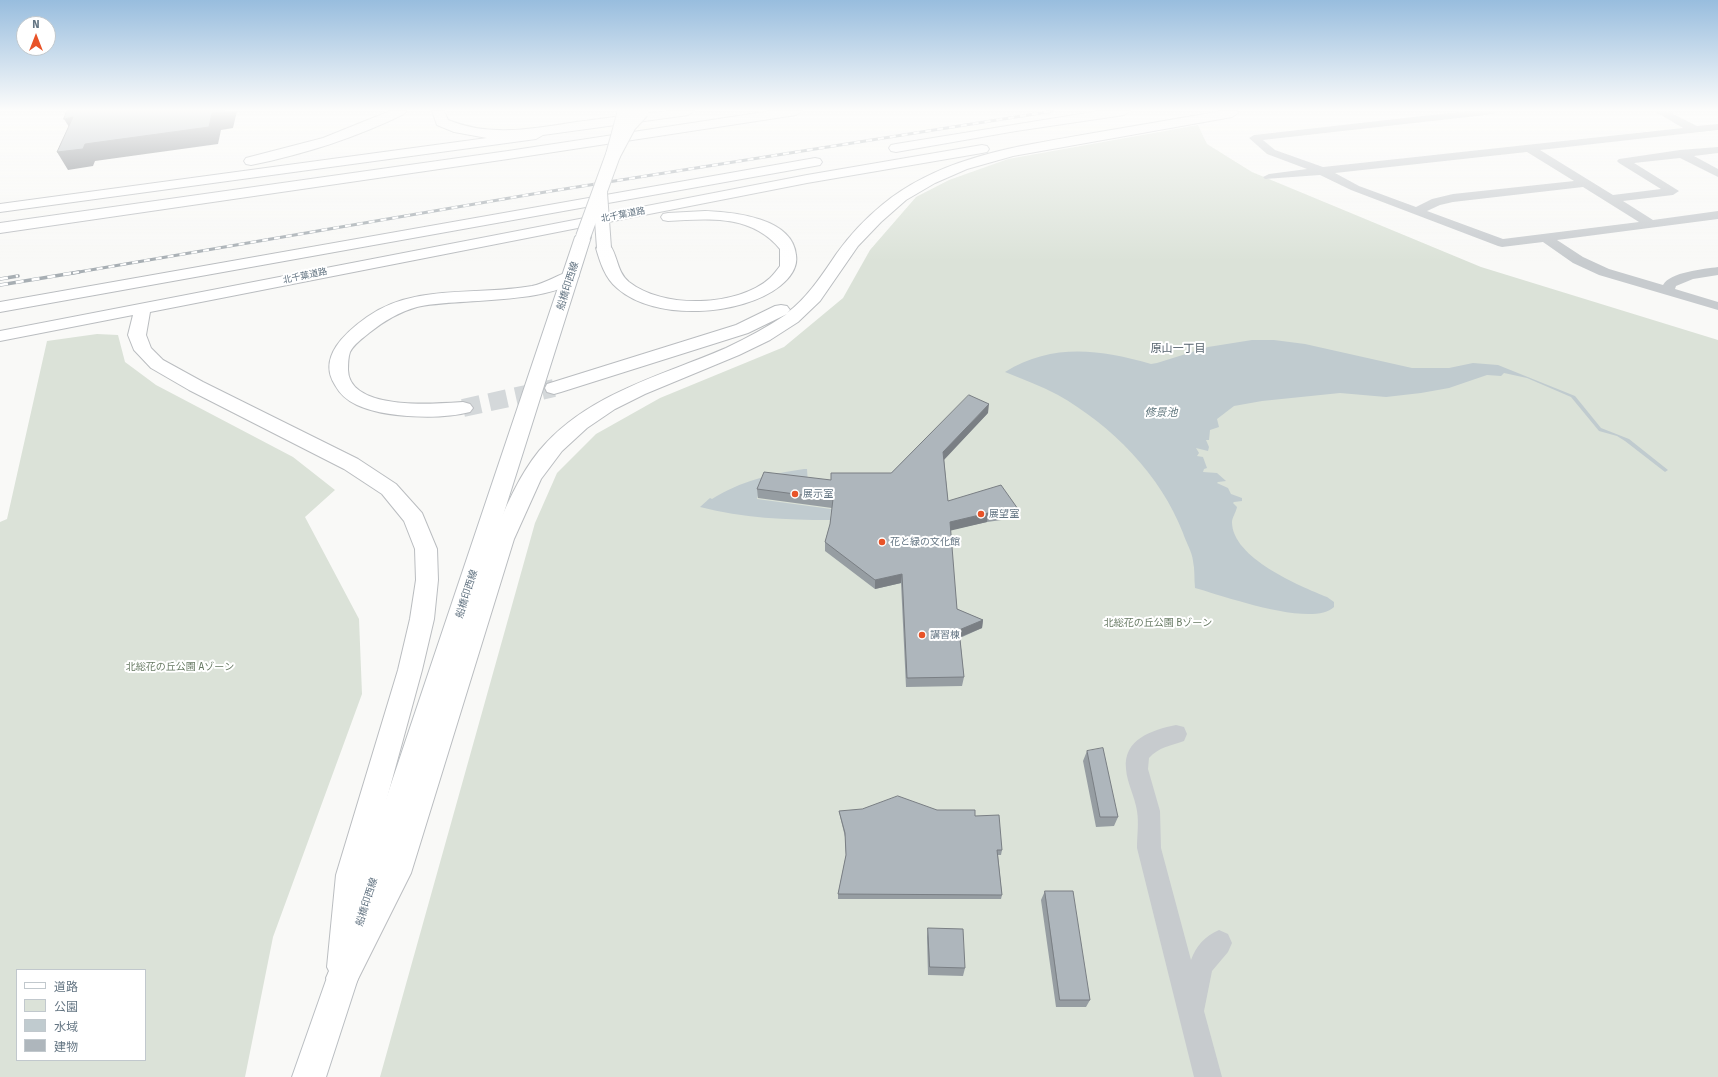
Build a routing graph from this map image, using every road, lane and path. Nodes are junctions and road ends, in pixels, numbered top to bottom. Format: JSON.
{"nodes":[{"id":1,"x":250,"y":161,"type":"edge"},
{"id":2,"x":331,"y":161,"type":"edge"},
{"id":3,"x":464,"y":161,"type":"edge"},
{"id":4,"x":611,"y":161,"type":"edge"},
{"id":5,"x":821,"y":161,"type":"edge"},
{"id":6,"x":913,"y":161,"type":"edge"},
{"id":7,"x":978,"y":161,"type":"edge"},
{"id":8,"x":1296,"y":161,"type":"edge"},
{"id":9,"x":1410,"y":161,"type":"edge"},
{"id":10,"x":1551,"y":161,"type":"edge"},
{"id":11,"x":1623,"y":161,"type":"edge"},
{"id":12,"x":1695,"y":161,"type":"edge"},
{"id":13,"x":1322,"y":171,"type":"junction"},
{"id":14,"x":1718,"y":174,"type":"edge"},
{"id":15,"x":1269,"y":177,"type":"dead end"},
{"id":16,"x":1586,"y":183,"type":"junction"},
{"id":17,"x":600,"y":193,"type":"junction"},
{"id":18,"x":1611,"y":199,"type":"junction"},
{"id":19,"x":0,"y":207,"type":"edge"},
{"id":20,"x":1417,"y":211,"type":"junction"},
{"id":21,"x":1718,"y":215,"type":"edge"},
{"id":22,"x":1650,"y":223,"type":"junction"},
{"id":23,"x":0,"y":228,"type":"edge"},
{"id":24,"x":1546,"y":238,"type":"junction"},
{"id":25,"x":593,"y":243,"type":"junction"},
{"id":26,"x":842,"y":257,"type":"junction"},
{"id":27,"x":1718,"y":271,"type":"edge"},
{"id":28,"x":571,"y":276,"type":"junction"},
{"id":29,"x":300,"y":278,"type":"junction"},
{"id":30,"x":1668,"y":291,"type":"junction"},
{"id":31,"x":1718,"y":306,"type":"edge"},
{"id":32,"x":0,"y":307,"type":"edge"},
{"id":33,"x":143,"y":307,"type":"junction"},
{"id":34,"x":0,"y":336,"type":"edge"},
{"id":35,"x":554,"y":388,"type":"tunnel mouth"},
{"id":36,"x":463,"y":408,"type":"tunnel mouth"},
{"id":37,"x":1176,"y":734,"type":"dead end"},
{"id":38,"x":1219,"y":943,"type":"dead end"},
{"id":39,"x":342,"y":978,"type":"junction"},
{"id":40,"x":1192,"y":1014,"type":"junction"},
{"id":41,"x":309,"y":1077,"type":"edge"},
{"id":42,"x":1208,"y":1077,"type":"edge"}],
"edges":[{"from":1,"to":19,"type":"main road"},
{"from":2,"to":19,"type":"main road"},
{"from":3,"to":23,"type":"main road"},
{"from":4,"to":17,"type":"main road","name":"船橋印西線","bridge":true},
{"from":5,"to":32,"type":"main road","name":"北千葉道路"},
{"from":6,"to":29,"type":"main road","name":"北千葉道路"},
{"from":7,"to":26,"type":"main road"},
{"from":8,"to":13,"type":"street"},
{"from":9,"to":13,"type":"street"},
{"from":10,"to":16,"type":"street"},
{"from":11,"to":18,"type":"street"},
{"from":12,"to":14,"type":"street"},
{"from":13,"to":15,"type":"street"},
{"from":13,"to":20,"type":"street"},
{"from":16,"to":18,"type":"street"},
{"from":16,"to":20,"type":"street"},
{"from":17,"to":25,"type":"main road","bridge":true},
{"from":17,"to":25,"type":"main road","name":"船橋印西線","bridge":true},
{"from":18,"to":22,"type":"street"},
{"from":20,"to":24,"type":"street"},
{"from":21,"to":22,"type":"street"},
{"from":22,"to":24,"type":"street"},
{"from":24,"to":30,"type":"street"},
{"from":25,"to":28,"type":"main road","name":"船橋印西線"},
{"from":25,"to":29,"type":"main road"},
{"from":26,"to":35,"type":"main road"},
{"from":26,"to":39,"type":"main road"},
{"from":27,"to":30,"type":"street"},
{"from":28,"to":36,"type":"main road"},
{"from":28,"to":39,"type":"main road","name":"船橋印西線"},
{"from":29,"to":33,"type":"main road","name":"北千葉道路"},
{"from":30,"to":31,"type":"street"},
{"from":33,"to":34,"type":"main road","name":"北千葉道路"},
{"from":33,"to":39,"type":"main road"},
{"from":37,"to":40,"type":"street"},
{"from":38,"to":40,"type":"street"},
{"from":39,"to":41,"type":"main road","name":"船橋印西線"},
{"from":40,"to":42,"type":"street"}]}
